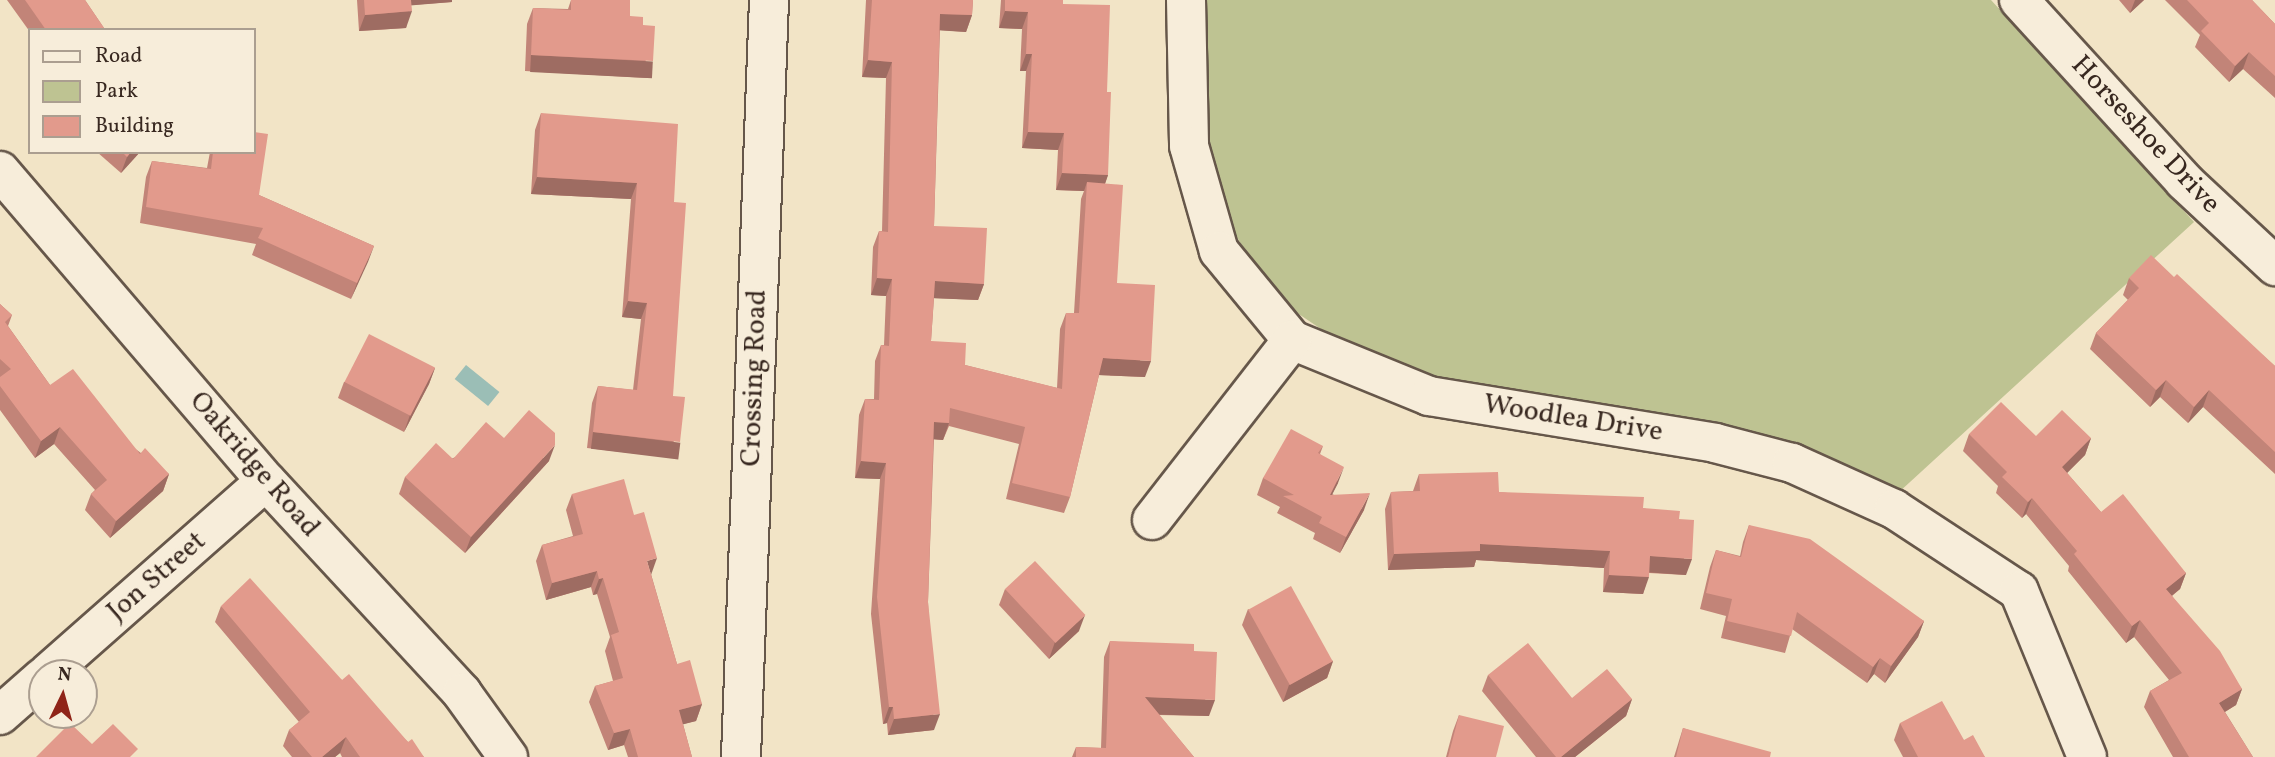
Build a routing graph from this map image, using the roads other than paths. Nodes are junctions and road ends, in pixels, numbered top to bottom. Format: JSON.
{"nodes":[{"id":1,"x":769,"y":0,"type":"edge"},
{"id":2,"x":1186,"y":0,"type":"edge"},
{"id":3,"x":2019,"y":0,"type":"edge"},
{"id":4,"x":0,"y":171,"type":"edge"},
{"id":5,"x":2275,"y":266,"type":"edge"},
{"id":6,"x":1292,"y":340,"type":"junction"},
{"id":7,"x":266,"y":481,"type":"junction"},
{"id":8,"x":1152,"y":520,"type":"dead end"},
{"id":9,"x":64,"y":659,"type":"edge"},
{"id":10,"x":28,"y":690,"type":"edge"},
{"id":11,"x":0,"y":715,"type":"edge"},
{"id":12,"x":508,"y":757,"type":"edge"},
{"id":13,"x":741,"y":757,"type":"edge"},
{"id":14,"x":2088,"y":757,"type":"edge"}],
"edges":[{"from":1,"to":13,"type":"street","name":"Crossing Road"},
{"from":2,"to":6,"type":"street","name":"Woodlea Drive"},
{"from":3,"to":5,"type":"street","name":"Horseshoe Drive"},
{"from":4,"to":7,"type":"street","name":"Oakridge Road"},
{"from":6,"to":8,"type":"street"},
{"from":6,"to":14,"type":"street","name":"Woodlea Drive"},
{"from":7,"to":9,"type":"street","name":"Jon Street"},
{"from":7,"to":12,"type":"street","name":"Oakridge Road"},
{"from":10,"to":11,"type":"street"}]}
